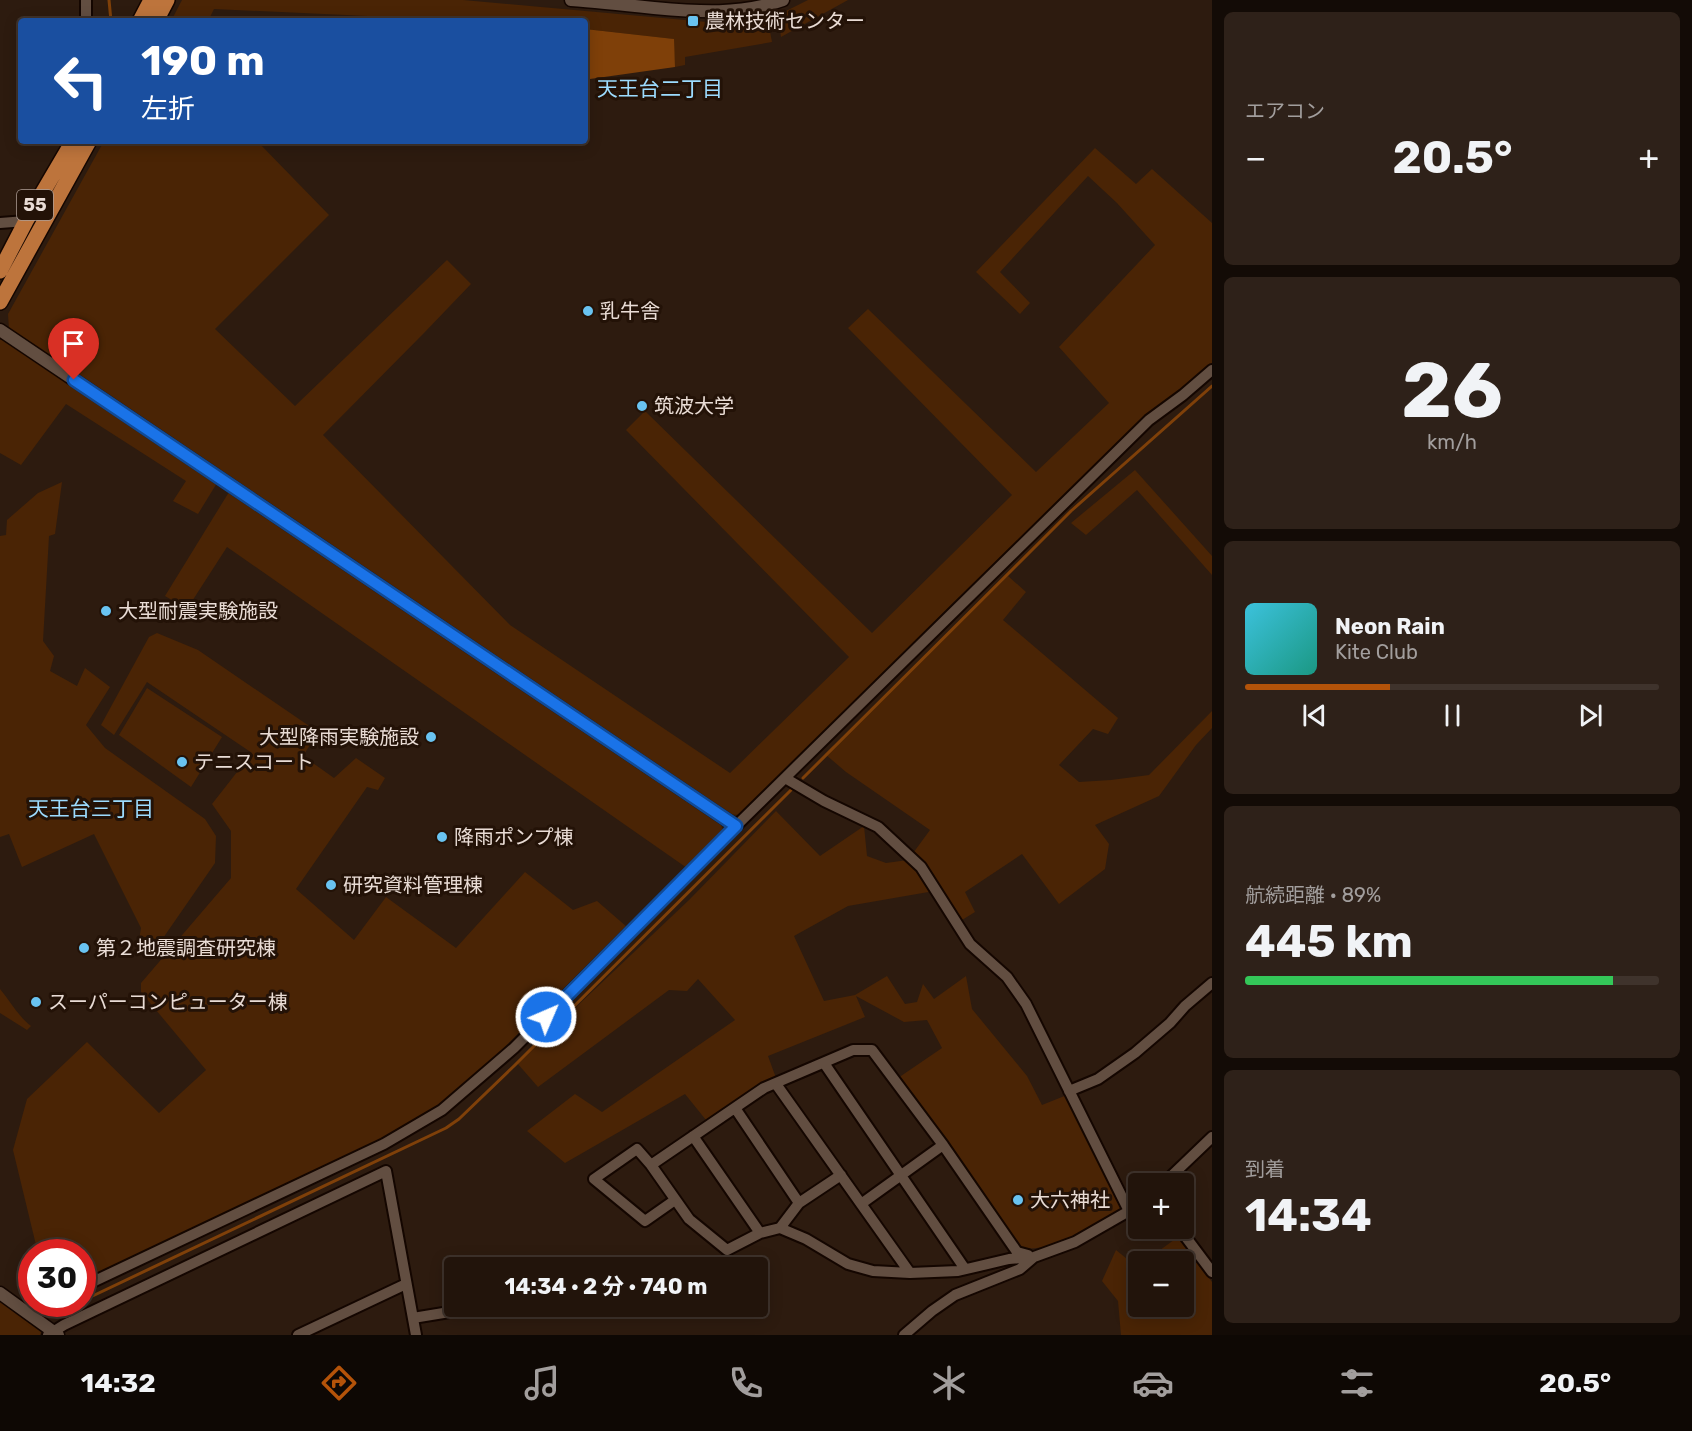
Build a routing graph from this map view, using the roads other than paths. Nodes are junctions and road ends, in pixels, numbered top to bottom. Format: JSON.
{"nodes":[{"id":1,"x":86,"y":0,"type":"edge"},
{"id":2,"x":151,"y":0,"type":"edge"},
{"id":3,"x":168,"y":0,"type":"edge"},
{"id":4,"x":571,"y":0,"type":"edge"},
{"id":5,"x":783,"y":0,"type":"edge"},
{"id":6,"x":86,"y":18,"type":"edge"},
{"id":7,"x":142,"y":18,"type":"edge"},
{"id":8,"x":158,"y":18,"type":"edge"},
{"id":9,"x":71,"y":144,"type":"edge"},
{"id":10,"x":87,"y":144,"type":"edge"},
{"id":11,"x":26,"y":221,"type":"junction"},
{"id":12,"x":0,"y":224,"type":"edge"},
{"id":13,"x":0,"y":271,"type":"edge"},
{"id":14,"x":0,"y":302,"type":"edge"},
{"id":15,"x":0,"y":330,"type":"edge"},
{"id":16,"x":1212,"y":370,"type":"edge"},
{"id":17,"x":785,"y":777,"type":"junction"},
{"id":18,"x":736,"y":826,"type":"junction"},
{"id":19,"x":1212,"y":982,"type":"edge"},
{"id":20,"x":824,"y":1062,"type":"junction"},
{"id":21,"x":776,"y":1084,"type":"junction"},
{"id":22,"x":1069,"y":1091,"type":"junction"},
{"id":23,"x":735,"y":1108,"type":"junction"},
{"id":24,"x":693,"y":1136,"type":"junction"},
{"id":25,"x":1212,"y":1137,"type":"edge"},
{"id":26,"x":943,"y":1145,"type":"junction"},
{"id":27,"x":651,"y":1165,"type":"junction"},
{"id":28,"x":1174,"y":1173,"type":"edge"},
{"id":29,"x":841,"y":1175,"type":"junction"},
{"id":30,"x":902,"y":1175,"type":"junction"},
{"id":31,"x":1128,"y":1197,"type":"edge"},
{"id":32,"x":675,"y":1200,"type":"junction"},
{"id":33,"x":799,"y":1203,"type":"junction"},
{"id":34,"x":861,"y":1204,"type":"junction"},
{"id":35,"x":1128,"y":1211,"type":"edge"},
{"id":36,"x":780,"y":1228,"type":"junction"},
{"id":37,"x":760,"y":1233,"type":"junction"},
{"id":38,"x":1187,"y":1239,"type":"edge"},
{"id":39,"x":1034,"y":1257,"type":"junction"},
{"id":40,"x":965,"y":1269,"type":"junction"},
{"id":41,"x":1212,"y":1272,"type":"edge"},
{"id":42,"x":910,"y":1273,"type":"junction"},
{"id":43,"x":96,"y":1280,"type":"edge"},
{"id":44,"x":406,"y":1284,"type":"junction"},
{"id":45,"x":0,"y":1293,"type":"edge"},
{"id":46,"x":18,"y":1305,"type":"edge"},
{"id":47,"x":444,"y":1313,"type":"edge"},
{"id":48,"x":34,"y":1317,"type":"edge"},
{"id":49,"x":413,"y":1318,"type":"junction"},
{"id":50,"x":53,"y":1334,"type":"edge"},
{"id":51,"x":298,"y":1335,"type":"edge"},
{"id":52,"x":416,"y":1335,"type":"edge"},
{"id":53,"x":904,"y":1335,"type":"edge"}],
"edges":[{"from":1,"to":6,"type":"street"},
{"from":2,"to":7,"type":"main road"},
{"from":3,"to":8,"type":"main road"},
{"from":4,"to":5,"type":"street"},
{"from":9,"to":11,"type":"main road","number":"55"},
{"from":10,"to":14,"type":"main road","number":"55"},
{"from":11,"to":12,"type":"street"},
{"from":11,"to":13,"type":"main road","number":"55"},
{"from":15,"to":18,"type":"street"},
{"from":16,"to":17,"type":"street"},
{"from":17,"to":18,"type":"street"},
{"from":17,"to":22,"type":"street"},
{"from":18,"to":43,"type":"street"},
{"from":19,"to":22,"type":"street"},
{"from":20,"to":21,"type":"street"},
{"from":20,"to":26,"type":"street"},
{"from":20,"to":30,"type":"street"},
{"from":21,"to":23,"type":"street"},
{"from":21,"to":29,"type":"street"},
{"from":22,"to":31,"type":"street"},
{"from":23,"to":24,"type":"street"},
{"from":23,"to":33,"type":"street"},
{"from":24,"to":27,"type":"street"},
{"from":24,"to":37,"type":"street"},
{"from":25,"to":28,"type":"street"},
{"from":26,"to":30,"type":"street"},
{"from":26,"to":39,"type":"street"},
{"from":27,"to":32,"type":"street"},
{"from":27,"to":32,"type":"street"},
{"from":29,"to":33,"type":"street"},
{"from":29,"to":34,"type":"street"},
{"from":30,"to":34,"type":"street"},
{"from":30,"to":40,"type":"street"},
{"from":32,"to":37,"type":"street"},
{"from":33,"to":36,"type":"street"},
{"from":34,"to":42,"type":"street"},
{"from":35,"to":39,"type":"street"},
{"from":36,"to":37,"type":"street"},
{"from":36,"to":42,"type":"street"},
{"from":38,"to":41,"type":"street"},
{"from":39,"to":40,"type":"street"},
{"from":39,"to":53,"type":"street"},
{"from":40,"to":42,"type":"street"},
{"from":44,"to":49,"type":"street"},
{"from":44,"to":50,"type":"street"},
{"from":44,"to":51,"type":"street"},
{"from":45,"to":46,"type":"street"},
{"from":47,"to":49,"type":"street"},
{"from":48,"to":50,"type":"street"},
{"from":49,"to":52,"type":"street"}]}
